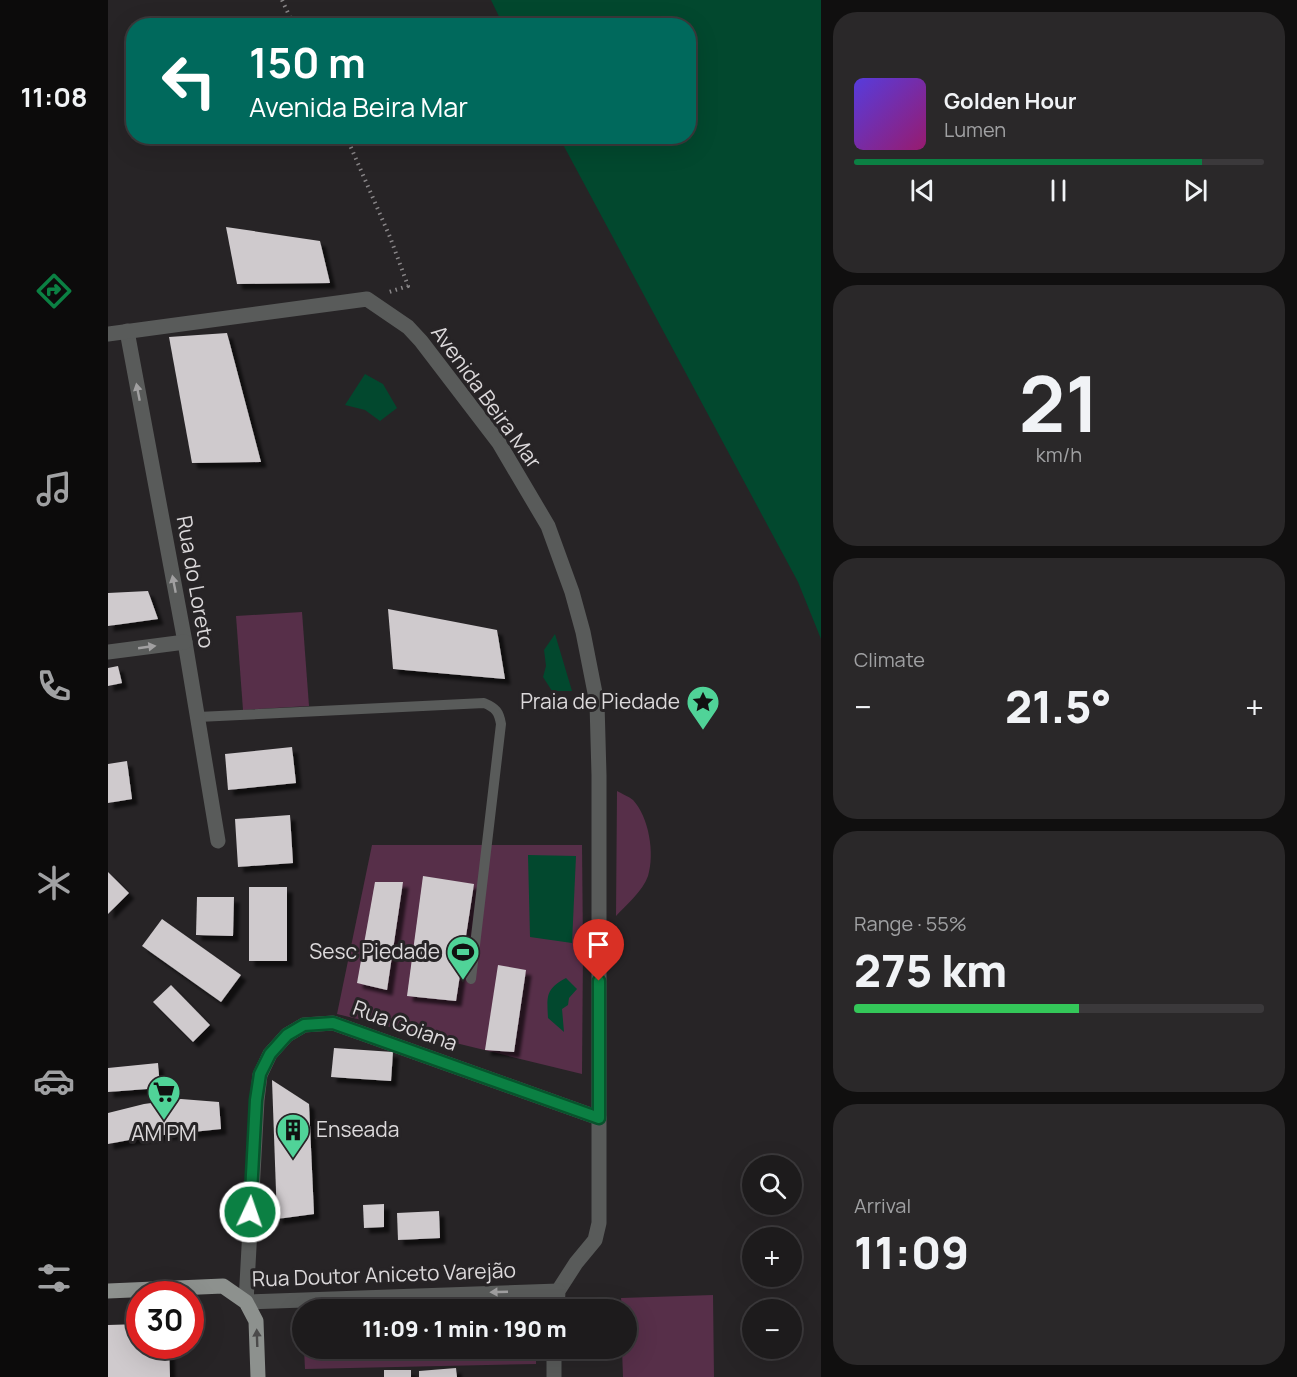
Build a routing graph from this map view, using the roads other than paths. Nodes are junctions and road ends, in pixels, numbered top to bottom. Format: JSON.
{"nodes":[{"id":1,"x":127,"y":331,"type":"junction"},
{"id":2,"x":108,"y":334,"type":"edge"},
{"id":3,"x":185,"y":642,"type":"junction"},
{"id":4,"x":108,"y":652,"type":"edge"},
{"id":5,"x":198,"y":717,"type":"junction"},
{"id":6,"x":218,"y":842,"type":"dead end"},
{"id":7,"x":471,"y":979,"type":"dead end"},
{"id":8,"x":599,"y":1118,"type":"junction"},
{"id":9,"x":108,"y":1291,"type":"edge"},
{"id":10,"x":558,"y":1291,"type":"junction"},
{"id":11,"x":557,"y":1299,"type":"edge"},
{"id":12,"x":246,"y":1302,"type":"junction"},
{"id":13,"x":555,"y":1359,"type":"edge"},
{"id":14,"x":258,"y":1377,"type":"edge"},
{"id":15,"x":554,"y":1377,"type":"edge"}],
"edges":[{"from":1,"to":2,"type":"street"},
{"from":3,"to":1,"type":"street","name":"Rua do Loreto","one_way":true},
{"from":1,"to":8,"type":"street","name":"Avenida Beira Mar"},
{"from":4,"to":3,"type":"street","one_way":true},
{"from":3,"to":5,"type":"street","name":"Rua do Loreto"},
{"from":5,"to":6,"type":"street","name":"Rua do Loreto"},
{"from":5,"to":7,"type":"lane"},
{"from":8,"to":10,"type":"street","name":"Avenida Beira Mar"},
{"from":8,"to":12,"type":"street","name":"Rua Goiana"},
{"from":9,"to":12,"type":"main road","name":"Rua Doutor Aniceto Varejão"},
{"from":10,"to":11,"type":"street","name":"Avenida Beira Mar"},
{"from":10,"to":12,"type":"street","name":"Rua Doutor Aniceto Varejão","one_way":true},
{"from":14,"to":12,"type":"main road","one_way":true},
{"from":13,"to":15,"type":"street"}]}
